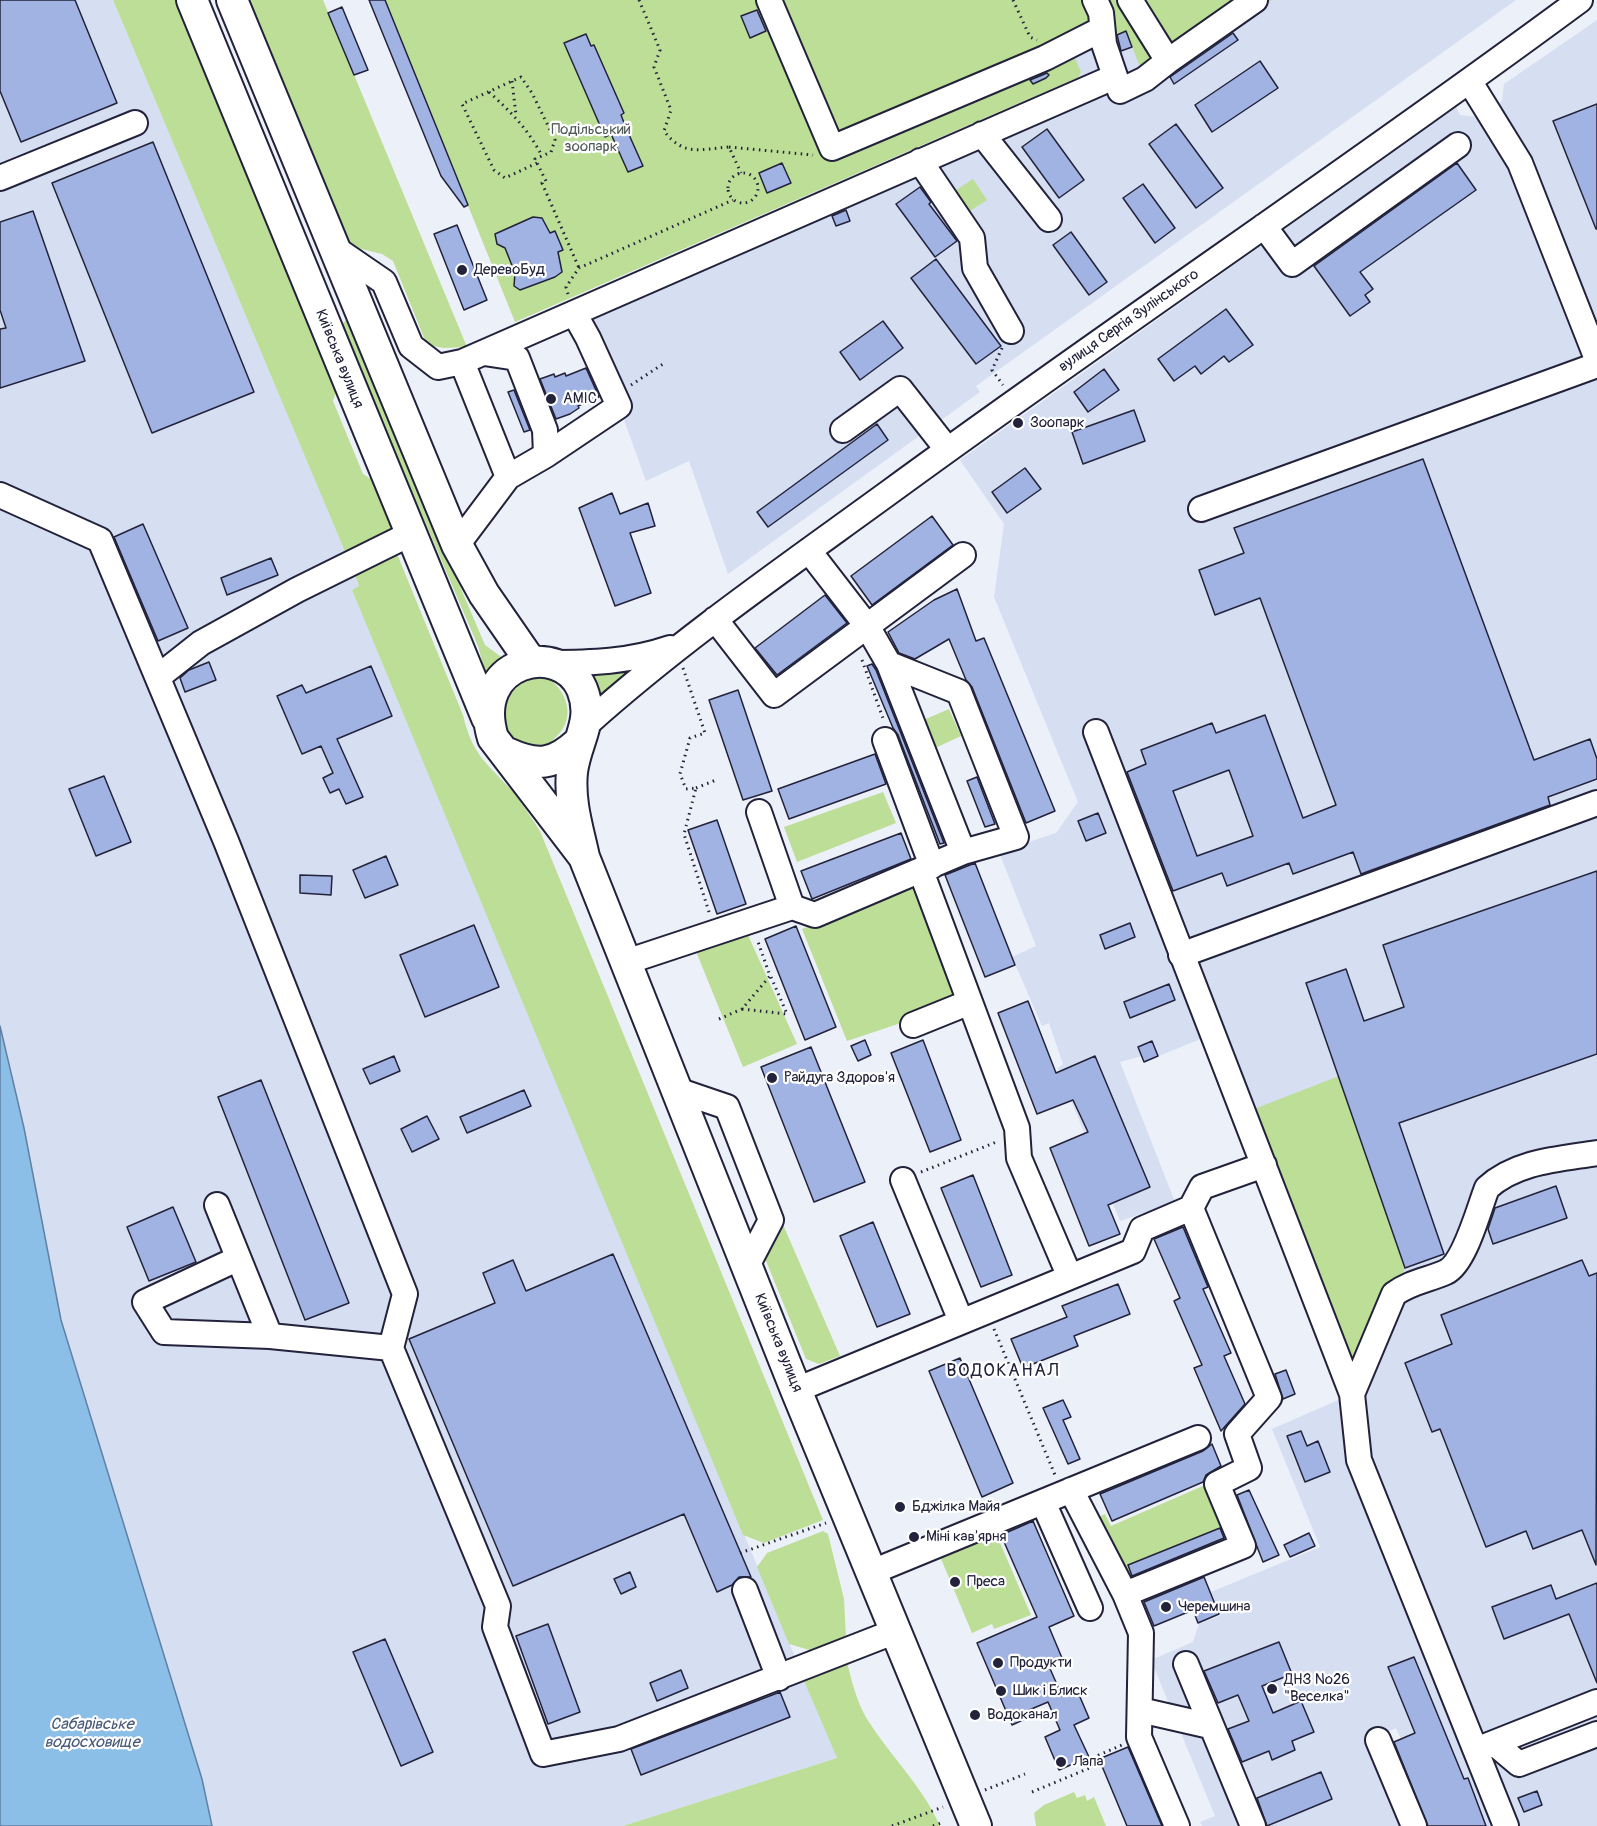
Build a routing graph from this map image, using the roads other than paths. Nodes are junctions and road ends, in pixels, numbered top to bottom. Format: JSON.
{"nodes":[{"id":1,"x":192,"y":0,"type":"edge"},
{"id":2,"x":232,"y":0,"type":"edge"},
{"id":3,"x":769,"y":0,"type":"edge"},
{"id":4,"x":1095,"y":0,"type":"edge"},
{"id":5,"x":1130,"y":0,"type":"edge"},
{"id":6,"x":1255,"y":0,"type":"edge"},
{"id":7,"x":1580,"y":0,"type":"edge"},
{"id":8,"x":1102,"y":29,"type":"junction"},
{"id":9,"x":1168,"y":61,"type":"junction"},
{"id":10,"x":1114,"y":78,"type":"junction"},
{"id":11,"x":1470,"y":82,"type":"junction"},
{"id":12,"x":135,"y":123,"type":"dead end"},
{"id":13,"x":982,"y":134,"type":"junction"},
{"id":14,"x":1458,"y":146,"type":"dead end"},
{"id":15,"x":920,"y":161,"type":"junction"},
{"id":16,"x":0,"y":178,"type":"edge"},
{"id":17,"x":1049,"y":219,"type":"dead end"},
{"id":18,"x":1264,"y":226,"type":"junction"},
{"id":19,"x":333,"y":247,"type":"junction"},
{"id":20,"x":356,"y":300,"type":"junction"},
{"id":21,"x":574,"y":313,"type":"junction"},
{"id":22,"x":321,"y":314,"type":"junction"},
{"id":23,"x":1011,"y":331,"type":"road end"},
{"id":24,"x":473,"y":358,"type":"junction"},
{"id":25,"x":1597,"y":359,"type":"edge"},
{"id":26,"x":1597,"y":365,"type":"edge"},
{"id":27,"x":843,"y":430,"type":"dead end"},
{"id":28,"x":947,"y":449,"type":"junction"},
{"id":29,"x":546,"y":455,"type":"junction"},
{"id":30,"x":508,"y":477,"type":"junction"},
{"id":31,"x":0,"y":495,"type":"edge"},
{"id":32,"x":1201,"y":509,"type":"dead end"},
{"id":33,"x":410,"y":534,"type":"junction"},
{"id":34,"x":458,"y":545,"type":"junction"},
{"id":35,"x":809,"y":551,"type":"junction"},
{"id":36,"x":963,"y":555,"type":"dead end"},
{"id":37,"x":715,"y":619,"type":"junction"},
{"id":38,"x":867,"y":626,"type":"junction"},
{"id":39,"x":681,"y":655,"type":"junction"},
{"id":40,"x":539,"y":662,"type":"junction"},
{"id":41,"x":889,"y":664,"type":"junction"},
{"id":42,"x":158,"y":677,"type":"junction"},
{"id":43,"x":487,"y":718,"type":"junction"},
{"id":44,"x":1096,"y":732,"type":"dead end"},
{"id":45,"x":583,"y":733,"type":"junction"},
{"id":46,"x":885,"y":740,"type":"road end"},
{"id":47,"x":507,"y":753,"type":"junction"},
{"id":48,"x":1597,"y":803,"type":"edge"},
{"id":49,"x":759,"y":812,"type":"dead end"},
{"id":50,"x":963,"y":852,"type":"junction"},
{"id":51,"x":584,"y":857,"type":"junction"},
{"id":52,"x":927,"y":868,"type":"junction"},
{"id":53,"x":792,"y":906,"type":"junction"},
{"id":54,"x":1181,"y":955,"type":"junction"},
{"id":55,"x":626,"y":962,"type":"junction"},
{"id":56,"x":970,"y":1002,"type":"junction"},
{"id":57,"x":913,"y":1025,"type":"dead end"},
{"id":58,"x":677,"y":1090,"type":"junction"},
{"id":59,"x":1597,"y":1154,"type":"edge"},
{"id":60,"x":1264,"y":1164,"type":"junction"},
{"id":61,"x":903,"y":1180,"type":"road end"},
{"id":62,"x":217,"y":1205,"type":"dead end"},
{"id":63,"x":1191,"y":1208,"type":"junction"},
{"id":64,"x":237,"y":1259,"type":"junction"},
{"id":65,"x":747,"y":1266,"type":"junction"},
{"id":66,"x":1069,"y":1275,"type":"junction"},
{"id":67,"x":961,"y":1321,"type":"junction"},
{"id":68,"x":270,"y":1336,"type":"junction"},
{"id":69,"x":391,"y":1348,"type":"junction"},
{"id":70,"x":796,"y":1390,"type":"junction"},
{"id":71,"x":1352,"y":1394,"type":"junction"},
{"id":72,"x":1198,"y":1438,"type":"dead end"},
{"id":73,"x":1059,"y":1495,"type":"junction"},
{"id":74,"x":872,"y":1572,"type":"junction"},
{"id":75,"x":744,"y":1590,"type":"dead end"},
{"id":76,"x":1125,"y":1594,"type":"junction"},
{"id":77,"x":1090,"y":1608,"type":"dead end"},
{"id":78,"x":896,"y":1630,"type":"junction"},
{"id":79,"x":1186,"y":1664,"type":"dead end"},
{"id":80,"x":779,"y":1678,"type":"junction"},
{"id":81,"x":1597,"y":1702,"type":"edge"},
{"id":82,"x":1140,"y":1710,"type":"junction"},
{"id":83,"x":1210,"y":1726,"type":"junction"},
{"id":84,"x":1597,"y":1734,"type":"edge"},
{"id":85,"x":1378,"y":1740,"type":"dead end"},
{"id":86,"x":1485,"y":1746,"type":"junction"},
{"id":87,"x":976,"y":1826,"type":"edge"},
{"id":88,"x":1177,"y":1826,"type":"edge"},
{"id":89,"x":1253,"y":1826,"type":"edge"},
{"id":90,"x":1414,"y":1826,"type":"edge"},
{"id":91,"x":1506,"y":1826,"type":"edge"}],
"edges":[{"from":1,"to":22,"type":"main road","name":"Київська вулиця"},
{"from":2,"to":19,"type":"main road"},
{"from":3,"to":8,"type":"street"},
{"from":4,"to":8,"type":"street"},
{"from":5,"to":9,"type":"street"},
{"from":6,"to":9,"type":"street"},
{"from":7,"to":11,"type":"street","name":"вулиця Сергія Зулінського"},
{"from":8,"to":10,"type":"street"},
{"from":9,"to":10,"type":"street"},
{"from":10,"to":13,"type":"street"},
{"from":11,"to":18,"type":"street","name":"вулиця Сергія Зулінського"},
{"from":11,"to":25,"type":"street"},
{"from":12,"to":16,"type":"street"},
{"from":13,"to":15,"type":"street"},
{"from":13,"to":17,"type":"street"},
{"from":14,"to":18,"type":"street"},
{"from":15,"to":21,"type":"street"},
{"from":15,"to":23,"type":"street"},
{"from":18,"to":28,"type":"street","name":"вулиця Сергія Зулінського"},
{"from":19,"to":20,"type":"main road"},
{"from":19,"to":24,"type":"street"},
{"from":20,"to":22,"type":"main road"},
{"from":20,"to":34,"type":"main road"},
{"from":21,"to":24,"type":"street"},
{"from":21,"to":29,"type":"street"},
{"from":22,"to":33,"type":"main road","name":"Київська вулиця"},
{"from":24,"to":29,"type":"street"},
{"from":24,"to":30,"type":"street"},
{"from":26,"to":32,"type":"street"},
{"from":27,"to":28,"type":"street"},
{"from":28,"to":35,"type":"street","name":"вулиця Сергія Зулінського"},
{"from":29,"to":30,"type":"street"},
{"from":30,"to":34,"type":"street"},
{"from":31,"to":42,"type":"street"},
{"from":33,"to":42,"type":"street"},
{"from":33,"to":43,"type":"main road","name":"Київська вулиця"},
{"from":34,"to":40,"type":"main road"},
{"from":35,"to":37,"type":"street","name":"вулиця Сергія Зулінського"},
{"from":35,"to":38,"type":"street"},
{"from":36,"to":38,"type":"street"},
{"from":37,"to":38,"type":"street"},
{"from":37,"to":39,"type":"street","name":"вулиця Сергія Зулінського"},
{"from":38,"to":41,"type":"street"},
{"from":39,"to":40,"type":"street"},
{"from":39,"to":45,"type":"street"},
{"from":40,"to":43,"type":"main road"},
{"from":40,"to":45,"type":"main road"},
{"from":41,"to":50,"type":"street"},
{"from":41,"to":50,"type":"street"},
{"from":42,"to":69,"type":"street"},
{"from":43,"to":47,"type":"main road"},
{"from":44,"to":54,"type":"street"},
{"from":45,"to":47,"type":"main road"},
{"from":45,"to":51,"type":"main road"},
{"from":46,"to":52,"type":"street"},
{"from":47,"to":51,"type":"main road"},
{"from":48,"to":54,"type":"street"},
{"from":49,"to":53,"type":"street"},
{"from":50,"to":52,"type":"street"},
{"from":51,"to":55,"type":"main road","name":"Київська вулиця"},
{"from":52,"to":53,"type":"street"},
{"from":52,"to":56,"type":"street"},
{"from":53,"to":55,"type":"street"},
{"from":54,"to":60,"type":"street"},
{"from":55,"to":58,"type":"main road","name":"Київська вулиця"},
{"from":56,"to":57,"type":"street"},
{"from":56,"to":66,"type":"street"},
{"from":58,"to":65,"type":"main road","name":"Київська вулиця"},
{"from":58,"to":65,"type":"street"},
{"from":59,"to":71,"type":"street"},
{"from":60,"to":63,"type":"street"},
{"from":60,"to":71,"type":"street"},
{"from":61,"to":67,"type":"street"},
{"from":62,"to":64,"type":"street"},
{"from":63,"to":66,"type":"street"},
{"from":63,"to":76,"type":"street"},
{"from":64,"to":68,"type":"street"},
{"from":64,"to":68,"type":"street"},
{"from":65,"to":70,"type":"main road","name":"Київська вулиця"},
{"from":66,"to":67,"type":"street"},
{"from":67,"to":70,"type":"street"},
{"from":68,"to":69,"type":"street"},
{"from":69,"to":80,"type":"street"},
{"from":70,"to":74,"type":"main road","name":"Київська вулиця"},
{"from":71,"to":86,"type":"street"},
{"from":72,"to":73,"type":"street"},
{"from":73,"to":74,"type":"street"},
{"from":73,"to":76,"type":"street"},
{"from":73,"to":77,"type":"street"},
{"from":74,"to":78,"type":"main road","name":"Київська вулиця"},
{"from":75,"to":80,"type":"street"},
{"from":76,"to":82,"type":"street"},
{"from":78,"to":80,"type":"street"},
{"from":78,"to":87,"type":"main road","name":"Київська вулиця"},
{"from":79,"to":83,"type":"street"},
{"from":81,"to":86,"type":"street"},
{"from":82,"to":83,"type":"street"},
{"from":82,"to":88,"type":"street"},
{"from":83,"to":89,"type":"street"},
{"from":84,"to":86,"type":"street"},
{"from":85,"to":90,"type":"street"},
{"from":86,"to":91,"type":"street"}]}
